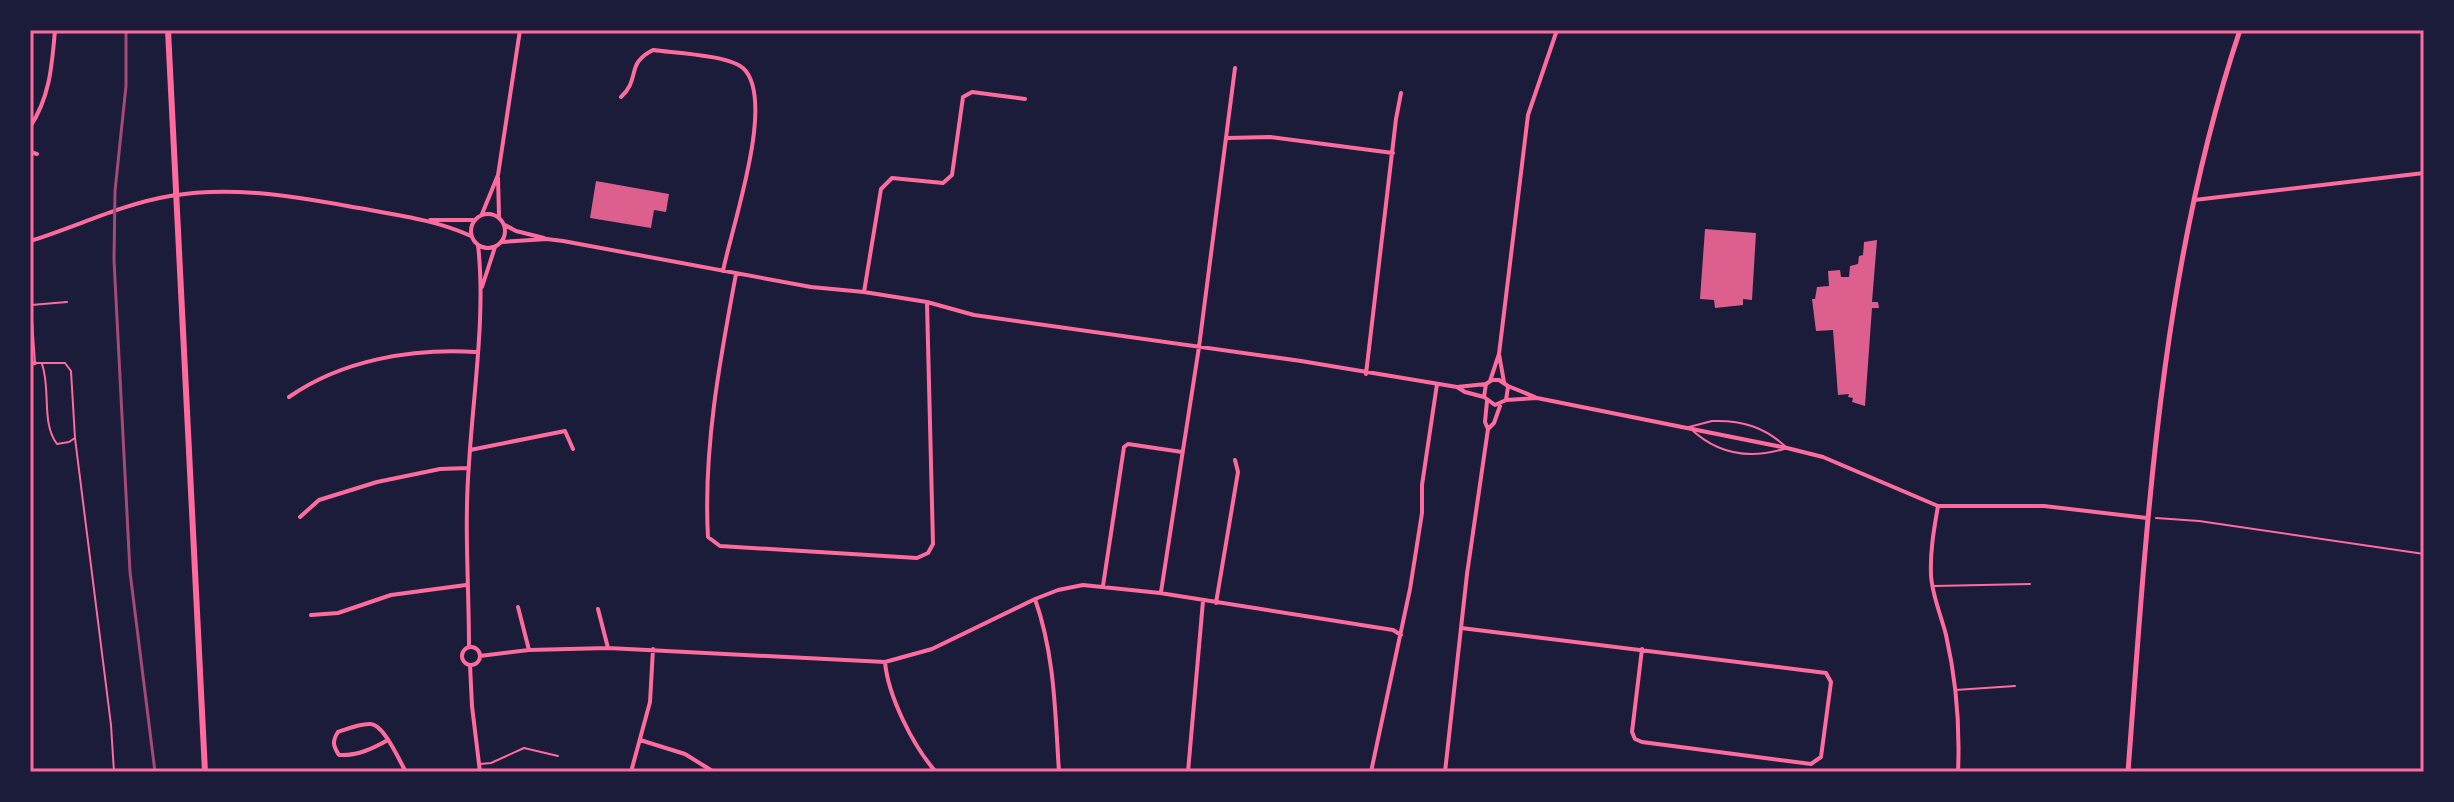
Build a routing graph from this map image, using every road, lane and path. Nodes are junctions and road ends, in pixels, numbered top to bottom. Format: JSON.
{"nodes":[{"id":1,"x":55,"y":30,"type":"edge"},
{"id":2,"x":168,"y":30,"type":"edge"},
{"id":3,"x":520,"y":30,"type":"edge"},
{"id":4,"x":1557,"y":30,"type":"edge"},
{"id":5,"x":2240,"y":30,"type":"edge"},
{"id":6,"x":1235,"y":68,"type":"dead end"},
{"id":7,"x":1401,"y":93,"type":"dead end"},
{"id":8,"x":621,"y":97,"type":"dead end"},
{"id":9,"x":1025,"y":99,"type":"dead end"},
{"id":10,"x":30,"y":127,"type":"edge"},
{"id":11,"x":1227,"y":138,"type":"junction"},
{"id":12,"x":30,"y":152,"type":"edge"},
{"id":13,"x":1393,"y":153,"type":"junction"},
{"id":14,"x":37,"y":154,"type":"dead end"},
{"id":15,"x":2424,"y":173,"type":"edge"},
{"id":16,"x":498,"y":175,"type":"junction"},
{"id":17,"x":2194,"y":200,"type":"junction"},
{"id":18,"x":482,"y":214,"type":"junction"},
{"id":19,"x":499,"y":217,"type":"junction"},
{"id":20,"x":428,"y":220,"type":"junction"},
{"id":21,"x":474,"y":220,"type":"junction"},
{"id":22,"x":505,"y":225,"type":"junction"},
{"id":23,"x":471,"y":236,"type":"junction"},
{"id":24,"x":547,"y":239,"type":"junction"},
{"id":25,"x":30,"y":241,"type":"edge"},
{"id":26,"x":502,"y":242,"type":"junction"},
{"id":27,"x":478,"y":245,"type":"junction"},
{"id":28,"x":495,"y":247,"type":"junction"},
{"id":29,"x":723,"y":271,"type":"junction"},
{"id":30,"x":736,"y":274,"type":"junction"},
{"id":31,"x":481,"y":290,"type":"junction"},
{"id":32,"x":864,"y":292,"type":"junction"},
{"id":33,"x":67,"y":302,"type":"dead end"},
{"id":34,"x":927,"y":302,"type":"junction"},
{"id":35,"x":1199,"y":347,"type":"junction"},
{"id":36,"x":476,"y":352,"type":"junction"},
{"id":37,"x":1499,"y":354,"type":"junction"},
{"id":38,"x":42,"y":363,"type":"junction"},
{"id":39,"x":32,"y":364,"type":"edge"},
{"id":40,"x":1366,"y":374,"type":"junction"},
{"id":41,"x":1488,"y":383,"type":"junction"},
{"id":42,"x":1437,"y":384,"type":"junction"},
{"id":43,"x":1506,"y":384,"type":"junction"},
{"id":44,"x":1457,"y":387,"type":"junction"},
{"id":45,"x":289,"y":397,"type":"dead end"},
{"id":46,"x":1537,"y":398,"type":"junction"},
{"id":47,"x":1485,"y":399,"type":"junction"},
{"id":48,"x":1504,"y":402,"type":"junction"},
{"id":49,"x":1689,"y":427,"type":"junction"},
{"id":50,"x":1488,"y":429,"type":"junction"},
{"id":51,"x":75,"y":438,"type":"junction"},
{"id":52,"x":1787,"y":448,"type":"junction"},
{"id":53,"x":573,"y":449,"type":"dead end"},
{"id":54,"x":470,"y":450,"type":"junction"},
{"id":55,"x":1182,"y":452,"type":"junction"},
{"id":56,"x":1235,"y":460,"type":"dead end"},
{"id":57,"x":468,"y":468,"type":"junction"},
{"id":58,"x":1938,"y":506,"type":"junction"},
{"id":59,"x":300,"y":517,"type":"dead end"},
{"id":60,"x":2147,"y":518,"type":"junction"},
{"id":61,"x":2424,"y":554,"type":"edge"},
{"id":62,"x":2030,"y":584,"type":"dead end"},
{"id":63,"x":466,"y":585,"type":"junction"},
{"id":64,"x":1103,"y":586,"type":"junction"},
{"id":65,"x":1933,"y":587,"type":"junction"},
{"id":66,"x":1160,"y":593,"type":"junction"},
{"id":67,"x":1035,"y":599,"type":"junction"},
{"id":68,"x":1203,"y":601,"type":"junction"},
{"id":69,"x":1216,"y":603,"type":"junction"},
{"id":70,"x":518,"y":607,"type":"dead end"},
{"id":71,"x":598,"y":609,"type":"dead end"},
{"id":72,"x":311,"y":615,"type":"dead end"},
{"id":73,"x":1461,"y":628,"type":"junction"},
{"id":74,"x":1401,"y":635,"type":"junction"},
{"id":75,"x":469,"y":647,"type":"junction"},
{"id":76,"x":608,"y":648,"type":"junction"},
{"id":77,"x":653,"y":649,"type":"junction"},
{"id":78,"x":1642,"y":649,"type":"junction"},
{"id":79,"x":529,"y":650,"type":"junction"},
{"id":80,"x":480,"y":656,"type":"junction"},
{"id":81,"x":885,"y":662,"type":"junction"},
{"id":82,"x":470,"y":665,"type":"junction"},
{"id":83,"x":2015,"y":686,"type":"dead end"},
{"id":84,"x":1954,"y":690,"type":"junction"},
{"id":85,"x":388,"y":740,"type":"junction"},
{"id":86,"x":640,"y":740,"type":"junction"},
{"id":87,"x":558,"y":756,"type":"dead end"},
{"id":88,"x":480,"y":764,"type":"junction"},
{"id":89,"x":114,"y":772,"type":"edge"},
{"id":90,"x":205,"y":772,"type":"edge"},
{"id":91,"x":406,"y":772,"type":"edge"},
{"id":92,"x":480,"y":772,"type":"edge"},
{"id":93,"x":631,"y":772,"type":"edge"},
{"id":94,"x":714,"y":772,"type":"edge"},
{"id":95,"x":936,"y":772,"type":"edge"},
{"id":96,"x":1059,"y":772,"type":"edge"},
{"id":97,"x":1188,"y":772,"type":"edge"},
{"id":98,"x":1371,"y":772,"type":"edge"},
{"id":99,"x":1445,"y":772,"type":"edge"},
{"id":100,"x":1958,"y":772,"type":"edge"},
{"id":101,"x":2128,"y":772,"type":"edge"}],
"edges":[{"from":1,"to":10,"type":"street"},
{"from":2,"to":90,"type":"main road"},
{"from":3,"to":16,"type":"street"},
{"from":4,"to":37,"type":"street"},
{"from":5,"to":17,"type":"street"},
{"from":6,"to":11,"type":"street"},
{"from":7,"to":13,"type":"street"},
{"from":8,"to":29,"type":"street"},
{"from":9,"to":32,"type":"street"},
{"from":11,"to":13,"type":"street"},
{"from":11,"to":35,"type":"street"},
{"from":12,"to":14,"type":"street"},
{"from":13,"to":40,"type":"street"},
{"from":15,"to":17,"type":"street"},
{"from":16,"to":18,"type":"street"},
{"from":16,"to":19,"type":"street"},
{"from":17,"to":60,"type":"street"},
{"from":18,"to":19,"type":"street"},
{"from":18,"to":21,"type":"street"},
{"from":19,"to":22,"type":"street"},
{"from":20,"to":21,"type":"street"},
{"from":20,"to":23,"type":"street"},
{"from":20,"to":25,"type":"street"},
{"from":21,"to":23,"type":"street"},
{"from":22,"to":24,"type":"street"},
{"from":22,"to":26,"type":"street"},
{"from":23,"to":27,"type":"street"},
{"from":24,"to":26,"type":"street"},
{"from":24,"to":29,"type":"street"},
{"from":26,"to":28,"type":"street"},
{"from":27,"to":28,"type":"street"},
{"from":27,"to":31,"type":"street"},
{"from":28,"to":31,"type":"street"},
{"from":29,"to":30,"type":"street"},
{"from":30,"to":32,"type":"street"},
{"from":30,"to":34,"type":"street"},
{"from":31,"to":36,"type":"street"},
{"from":32,"to":34,"type":"street"},
{"from":33,"to":39,"type":"lane"},
{"from":34,"to":35,"type":"street"},
{"from":35,"to":40,"type":"street"},
{"from":35,"to":55,"type":"street"},
{"from":36,"to":45,"type":"street"},
{"from":36,"to":54,"type":"street"},
{"from":37,"to":41,"type":"street"},
{"from":37,"to":43,"type":"street"},
{"from":38,"to":39,"type":"lane"},
{"from":38,"to":51,"type":"lane"},
{"from":38,"to":51,"type":"lane"},
{"from":40,"to":42,"type":"street"},
{"from":41,"to":43,"type":"street"},
{"from":41,"to":44,"type":"street"},
{"from":41,"to":47,"type":"street"},
{"from":42,"to":44,"type":"street"},
{"from":42,"to":74,"type":"street"},
{"from":43,"to":46,"type":"street"},
{"from":43,"to":48,"type":"street"},
{"from":44,"to":47,"type":"street"},
{"from":46,"to":48,"type":"street"},
{"from":46,"to":49,"type":"street"},
{"from":47,"to":48,"type":"street"},
{"from":47,"to":50,"type":"street"},
{"from":48,"to":50,"type":"street"},
{"from":49,"to":52,"type":"street"},
{"from":49,"to":52,"type":"lane"},
{"from":49,"to":52,"type":"lane"},
{"from":50,"to":73,"type":"street"},
{"from":51,"to":89,"type":"lane"},
{"from":52,"to":58,"type":"street"},
{"from":53,"to":54,"type":"street"},
{"from":54,"to":57,"type":"street"},
{"from":55,"to":64,"type":"street"},
{"from":55,"to":66,"type":"street"},
{"from":56,"to":69,"type":"street"},
{"from":57,"to":59,"type":"street"},
{"from":57,"to":63,"type":"street"},
{"from":58,"to":60,"type":"street"},
{"from":58,"to":65,"type":"street"},
{"from":60,"to":61,"type":"path"},
{"from":60,"to":101,"type":"street"},
{"from":62,"to":65,"type":"lane"},
{"from":63,"to":72,"type":"street"},
{"from":63,"to":75,"type":"street"},
{"from":64,"to":66,"type":"street"},
{"from":64,"to":67,"type":"street"},
{"from":65,"to":84,"type":"street"},
{"from":66,"to":68,"type":"street"},
{"from":67,"to":81,"type":"street"},
{"from":67,"to":96,"type":"street"},
{"from":68,"to":69,"type":"street"},
{"from":68,"to":97,"type":"street"},
{"from":69,"to":74,"type":"street"},
{"from":70,"to":79,"type":"street"},
{"from":71,"to":76,"type":"street"},
{"from":73,"to":78,"type":"street"},
{"from":73,"to":99,"type":"street"},
{"from":74,"to":98,"type":"street"},
{"from":75,"to":80,"type":"street"},
{"from":75,"to":82,"type":"street"},
{"from":76,"to":77,"type":"street"},
{"from":76,"to":79,"type":"street"},
{"from":77,"to":81,"type":"street"},
{"from":77,"to":86,"type":"street"},
{"from":78,"to":78,"type":"street"},
{"from":79,"to":80,"type":"street"},
{"from":80,"to":82,"type":"street"},
{"from":81,"to":95,"type":"street"},
{"from":82,"to":88,"type":"street"},
{"from":83,"to":84,"type":"lane"},
{"from":84,"to":100,"type":"street"},
{"from":85,"to":85,"type":"street"},
{"from":85,"to":91,"type":"street"},
{"from":86,"to":93,"type":"street"},
{"from":86,"to":94,"type":"street"},
{"from":87,"to":88,"type":"lane"},
{"from":88,"to":92,"type":"street"}]}
